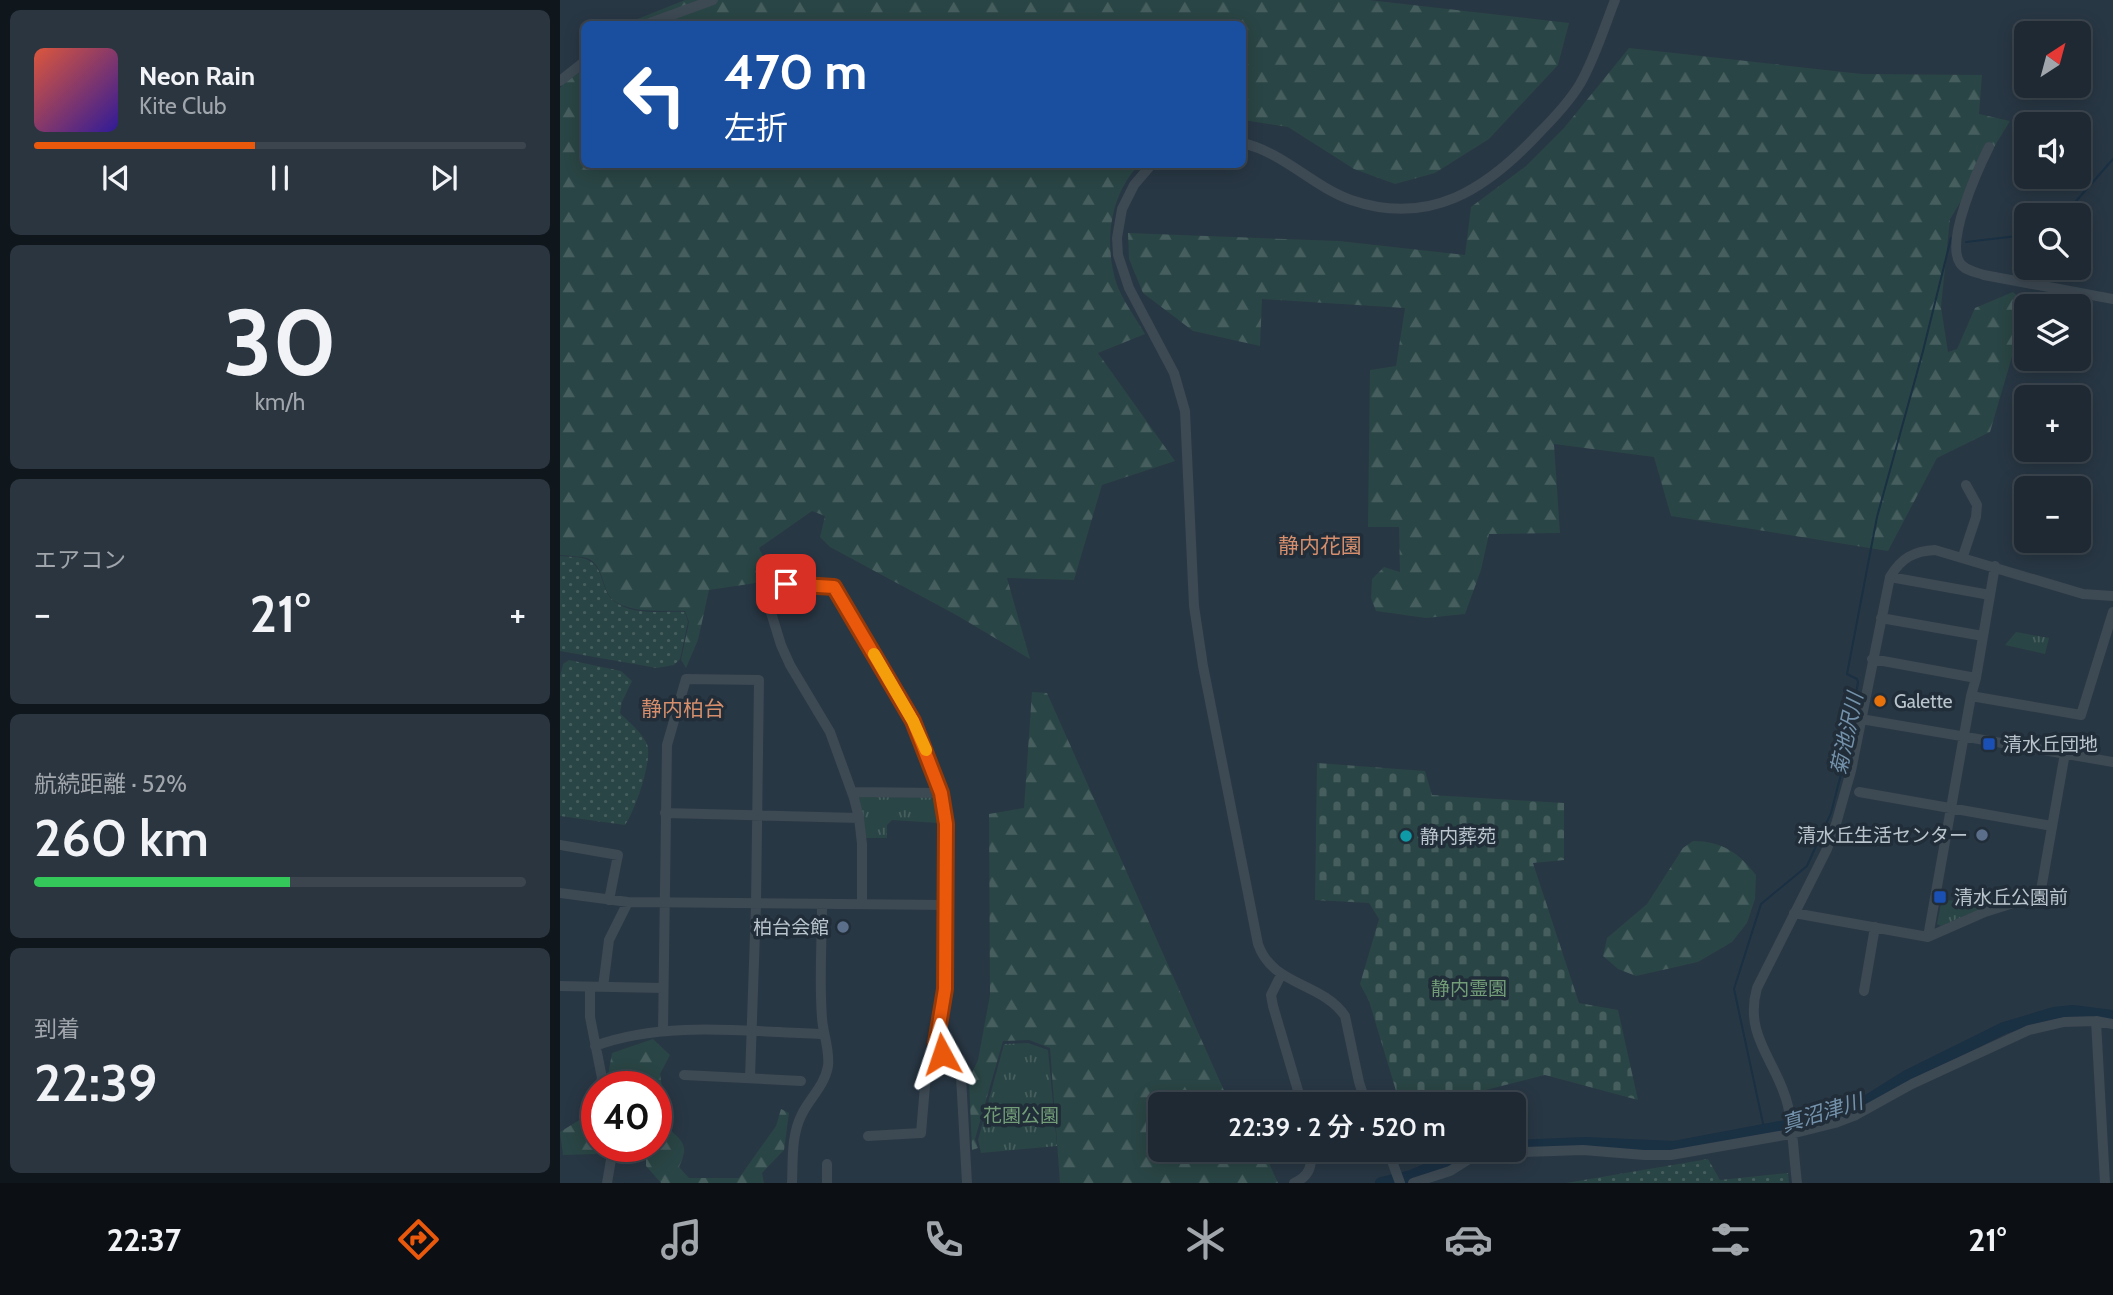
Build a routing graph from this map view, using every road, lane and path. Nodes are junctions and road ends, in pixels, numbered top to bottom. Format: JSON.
{"nodes":[{"id":1,"x":713,"y":0,"type":"edge"},
{"id":2,"x":1615,"y":0,"type":"edge"},
{"id":3,"x":655,"y":21,"type":"edge"},
{"id":4,"x":581,"y":64,"type":"edge"},
{"id":5,"x":560,"y":80,"type":"edge"},
{"id":6,"x":1246,"y":144,"type":"edge"},
{"id":7,"x":1989,"y":147,"type":"dead end"},
{"id":8,"x":1149,"y":168,"type":"edge"},
{"id":9,"x":2113,"y":299,"type":"edge"},
{"id":10,"x":1966,"y":485,"type":"dead end"},
{"id":11,"x":1963,"y":556,"type":"junction"},
{"id":12,"x":1995,"y":566,"type":"junction"},
{"id":13,"x":1890,"y":577,"type":"junction"},
{"id":14,"x":1990,"y":595,"type":"junction"},
{"id":15,"x":2113,"y":596,"type":"edge"},
{"id":16,"x":2113,"y":612,"type":"edge"},
{"id":17,"x":1881,"y":618,"type":"junction"},
{"id":18,"x":1983,"y":636,"type":"junction"},
{"id":19,"x":1872,"y":659,"type":"junction"},
{"id":20,"x":1976,"y":678,"type":"junction"},
{"id":21,"x":1971,"y":696,"type":"junction"},
{"id":22,"x":1861,"y":719,"type":"junction"},
{"id":23,"x":1964,"y":736,"type":"junction"},
{"id":24,"x":2065,"y":753,"type":"junction"},
{"id":25,"x":2113,"y":762,"type":"edge"},
{"id":26,"x":852,"y":792,"type":"junction"},
{"id":27,"x":1859,"y":792,"type":"dead end"},
{"id":28,"x":941,"y":793,"type":"junction"},
{"id":29,"x":1951,"y":808,"type":"junction"},
{"id":30,"x":665,"y":813,"type":"junction"},
{"id":31,"x":755,"y":816,"type":"junction"},
{"id":32,"x":859,"y":818,"type":"junction"},
{"id":33,"x":2052,"y":826,"type":"junction"},
{"id":34,"x":560,"y":845,"type":"edge"},
{"id":35,"x":560,"y":893,"type":"edge"},
{"id":36,"x":610,"y":900,"type":"junction"},
{"id":37,"x":628,"y":902,"type":"junction"},
{"id":38,"x":664,"y":903,"type":"junction"},
{"id":39,"x":756,"y":904,"type":"junction"},
{"id":40,"x":822,"y":904,"type":"junction"},
{"id":41,"x":862,"y":904,"type":"junction"},
{"id":42,"x":946,"y":905,"type":"junction"},
{"id":43,"x":1794,"y":913,"type":"junction"},
{"id":44,"x":1875,"y":927,"type":"junction"},
{"id":45,"x":1928,"y":937,"type":"junction"},
{"id":46,"x":1281,"y":975,"type":"junction"},
{"id":47,"x":560,"y":986,"type":"edge"},
{"id":48,"x":590,"y":987,"type":"junction"},
{"id":49,"x":603,"y":987,"type":"junction"},
{"id":50,"x":663,"y":988,"type":"junction"},
{"id":51,"x":1864,"y":991,"type":"dead end"},
{"id":52,"x":2096,"y":1021,"type":"junction"},
{"id":53,"x":2113,"y":1024,"type":"edge"},
{"id":54,"x":663,"y":1030,"type":"junction"},
{"id":55,"x":753,"y":1032,"type":"junction"},
{"id":56,"x":824,"y":1034,"type":"junction"},
{"id":57,"x":595,"y":1046,"type":"junction"},
{"id":58,"x":938,"y":1050,"type":"junction"},
{"id":59,"x":600,"y":1071,"type":"edge"},
{"id":60,"x":684,"y":1075,"type":"dead end"},
{"id":61,"x":750,"y":1078,"type":"junction"},
{"id":62,"x":801,"y":1081,"type":"dead end"},
{"id":63,"x":1298,"y":1092,"type":"edge"},
{"id":64,"x":1362,"y":1092,"type":"edge"},
{"id":65,"x":1791,"y":1127,"type":"junction"},
{"id":66,"x":868,"y":1136,"type":"dead end"},
{"id":67,"x":611,"y":1162,"type":"edge"},
{"id":68,"x":1311,"y":1162,"type":"edge"},
{"id":69,"x":827,"y":1164,"type":"dead end"},
{"id":70,"x":2107,"y":1178,"type":"edge"},
{"id":71,"x":607,"y":1183,"type":"edge"},
{"id":72,"x":792,"y":1183,"type":"edge"},
{"id":73,"x":827,"y":1183,"type":"edge"},
{"id":74,"x":967,"y":1183,"type":"edge"},
{"id":75,"x":1294,"y":1183,"type":"edge"},
{"id":76,"x":1413,"y":1183,"type":"edge"},
{"id":77,"x":1797,"y":1183,"type":"edge"}],
"edges":[{"from":1,"to":3,"type":"street"},
{"from":2,"to":6,"type":"street"},
{"from":4,"to":5,"type":"street"},
{"from":7,"to":9,"type":"street"},
{"from":8,"to":46,"type":"street"},
{"from":10,"to":11,"type":"street"},
{"from":11,"to":12,"type":"street"},
{"from":11,"to":13,"type":"street"},
{"from":12,"to":14,"type":"street"},
{"from":12,"to":15,"type":"street"},
{"from":13,"to":14,"type":"street"},
{"from":13,"to":17,"type":"street"},
{"from":14,"to":18,"type":"street"},
{"from":16,"to":21,"type":"street"},
{"from":17,"to":18,"type":"street"},
{"from":17,"to":19,"type":"street"},
{"from":18,"to":20,"type":"street"},
{"from":19,"to":20,"type":"street"},
{"from":19,"to":22,"type":"street"},
{"from":20,"to":21,"type":"street"},
{"from":21,"to":23,"type":"street"},
{"from":22,"to":23,"type":"street"},
{"from":22,"to":43,"type":"street"},
{"from":23,"to":24,"type":"street"},
{"from":23,"to":29,"type":"street"},
{"from":24,"to":25,"type":"street"},
{"from":24,"to":33,"type":"street"},
{"from":26,"to":28,"type":"street"},
{"from":26,"to":28,"type":"street"},
{"from":26,"to":32,"type":"street"},
{"from":27,"to":29,"type":"street"},
{"from":28,"to":42,"type":"street"},
{"from":29,"to":33,"type":"street"},
{"from":29,"to":45,"type":"street"},
{"from":30,"to":31,"type":"street"},
{"from":30,"to":31,"type":"street"},
{"from":30,"to":38,"type":"street"},
{"from":31,"to":32,"type":"street"},
{"from":31,"to":39,"type":"street"},
{"from":32,"to":41,"type":"street"},
{"from":33,"to":45,"type":"street"},
{"from":34,"to":36,"type":"street"},
{"from":35,"to":36,"type":"street"},
{"from":36,"to":37,"type":"street"},
{"from":37,"to":38,"type":"street"},
{"from":37,"to":49,"type":"street"},
{"from":38,"to":39,"type":"street"},
{"from":38,"to":50,"type":"street"},
{"from":39,"to":40,"type":"street"},
{"from":39,"to":55,"type":"street"},
{"from":40,"to":41,"type":"street"},
{"from":40,"to":56,"type":"street"},
{"from":41,"to":42,"type":"street"},
{"from":42,"to":58,"type":"street"},
{"from":43,"to":44,"type":"street"},
{"from":43,"to":65,"type":"street"},
{"from":44,"to":45,"type":"street"},
{"from":44,"to":51,"type":"street"},
{"from":46,"to":63,"type":"street"},
{"from":46,"to":64,"type":"street"},
{"from":47,"to":48,"type":"street"},
{"from":48,"to":49,"type":"street"},
{"from":48,"to":57,"type":"street"},
{"from":49,"to":50,"type":"street"},
{"from":50,"to":54,"type":"street"},
{"from":52,"to":53,"type":"street"},
{"from":52,"to":65,"type":"street"},
{"from":52,"to":70,"type":"street"},
{"from":54,"to":55,"type":"street"},
{"from":54,"to":57,"type":"street"},
{"from":55,"to":56,"type":"street"},
{"from":55,"to":61,"type":"street"},
{"from":56,"to":72,"type":"street"},
{"from":57,"to":59,"type":"street"},
{"from":58,"to":66,"type":"street"},
{"from":58,"to":74,"type":"street"},
{"from":60,"to":61,"type":"street"},
{"from":61,"to":62,"type":"street"},
{"from":65,"to":76,"type":"street"},
{"from":65,"to":77,"type":"street"},
{"from":67,"to":71,"type":"street"},
{"from":68,"to":75,"type":"street"},
{"from":69,"to":73,"type":"street"}]}
